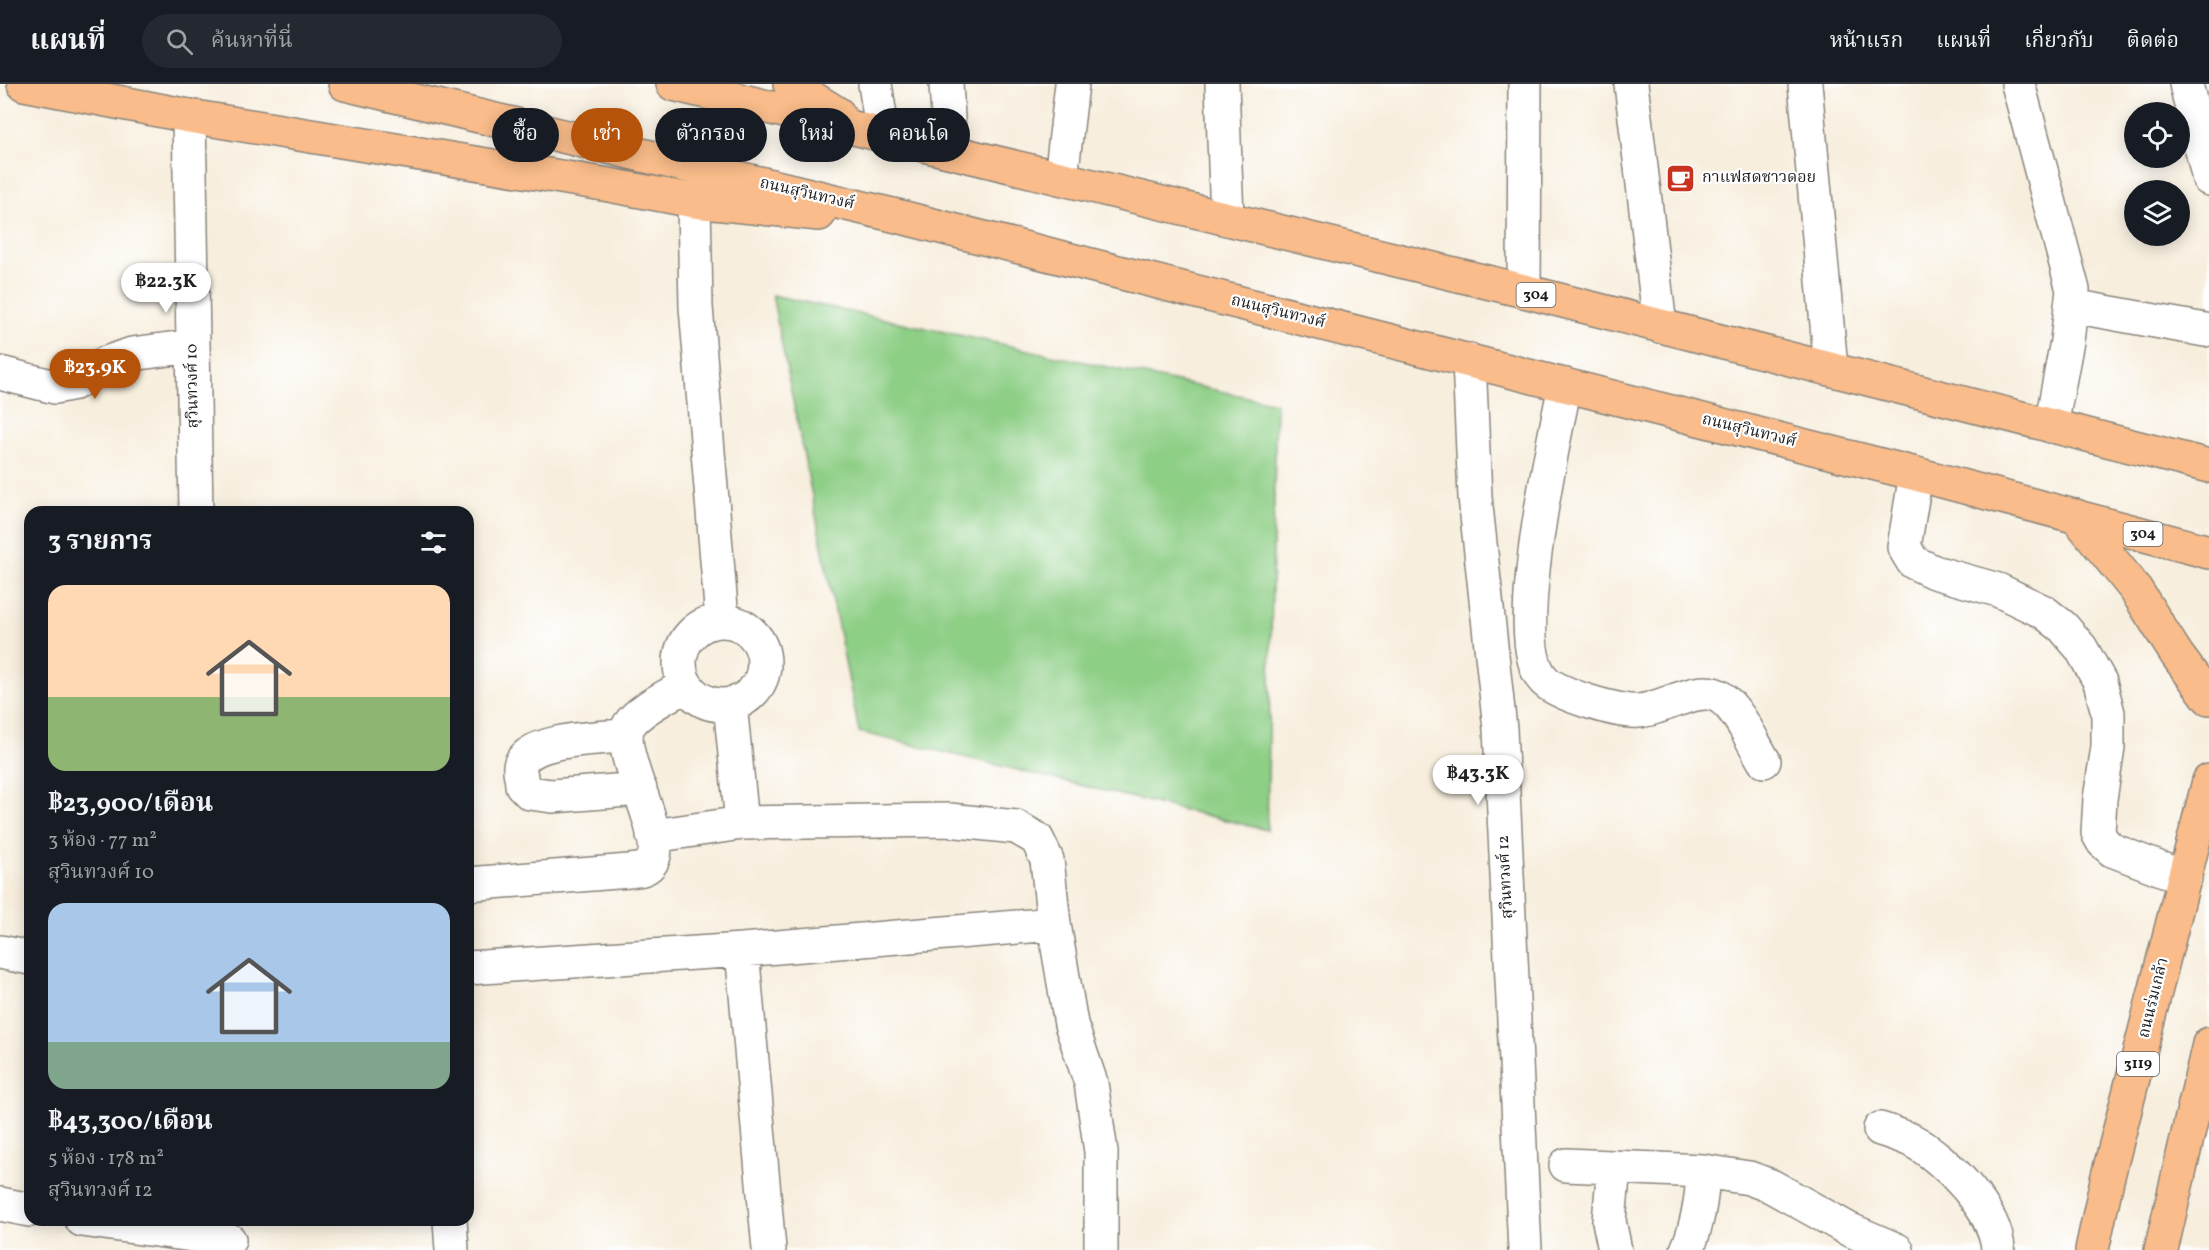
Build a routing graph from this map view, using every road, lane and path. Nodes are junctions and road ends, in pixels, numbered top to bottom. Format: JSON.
{"nodes":[{"id":1,"x":24,"y":84,"type":"edge"},
{"id":2,"x":673,"y":84,"type":"edge"},
{"id":3,"x":790,"y":84,"type":"edge"},
{"id":4,"x":875,"y":84,"type":"edge"},
{"id":5,"x":946,"y":84,"type":"edge"},
{"id":6,"x":1072,"y":84,"type":"edge"},
{"id":7,"x":1222,"y":84,"type":"edge"},
{"id":8,"x":1525,"y":84,"type":"edge"},
{"id":9,"x":1631,"y":84,"type":"edge"},
{"id":10,"x":1805,"y":84,"type":"edge"},
{"id":11,"x":2018,"y":84,"type":"edge"},
{"id":12,"x":2186,"y":84,"type":"edge"},
{"id":13,"x":356,"y":87,"type":"edge"},
{"id":14,"x":874,"y":108,"type":"edge"},
{"id":15,"x":947,"y":108,"type":"edge"},
{"id":16,"x":189,"y":116,"type":"junction"},
{"id":17,"x":867,"y":129,"type":"edge"},
{"id":18,"x":867,"y":131,"type":"edge"},
{"id":19,"x":970,"y":155,"type":"edge"},
{"id":20,"x":1061,"y":178,"type":"junction"},
{"id":21,"x":2209,"y":179,"type":"edge"},
{"id":22,"x":694,"y":201,"type":"junction"},
{"id":23,"x":901,"y":217,"type":"junction"},
{"id":24,"x":1227,"y":219,"type":"junction"},
{"id":25,"x":1524,"y":291,"type":"junction"},
{"id":26,"x":2072,"y":306,"type":"junction"},
{"id":27,"x":1660,"y":326,"type":"junction"},
{"id":28,"x":2208,"y":327,"type":"edge"},
{"id":29,"x":192,"y":346,"type":"junction"},
{"id":30,"x":1469,"y":360,"type":"junction"},
{"id":31,"x":1832,"y":368,"type":"junction"},
{"id":32,"x":0,"y":373,"type":"edge"},
{"id":33,"x":1565,"y":385,"type":"junction"},
{"id":34,"x":2051,"y":426,"type":"junction"},
{"id":35,"x":2209,"y":466,"type":"edge"},
{"id":36,"x":1916,"y":474,"type":"junction"},
{"id":37,"x":196,"y":506,"type":"edge"},
{"id":38,"x":2076,"y":516,"type":"junction"},
{"id":39,"x":2209,"y":552,"type":"edge"},
{"id":40,"x":722,"y":620,"type":"junction"},
{"id":41,"x":686,"y":685,"type":"junction"},
{"id":42,"x":2209,"y":698,"type":"edge"},
{"id":43,"x":730,"y":704,"type":"junction"},
{"id":44,"x":626,"y":736,"type":"junction"},
{"id":45,"x":1764,"y":760,"type":"dead end"},
{"id":46,"x":2209,"y":781,"type":"edge"},
{"id":47,"x":640,"y":789,"type":"junction"},
{"id":48,"x":742,"y":823,"type":"junction"},
{"id":49,"x":653,"y":836,"type":"junction"},
{"id":50,"x":2185,"y":878,"type":"junction"},
{"id":51,"x":474,"y":883,"type":"edge"},
{"id":52,"x":1054,"y":924,"type":"junction"},
{"id":53,"x":742,"y":950,"type":"junction"},
{"id":54,"x":0,"y":952,"type":"edge"},
{"id":55,"x":24,"y":957,"type":"edge"},
{"id":56,"x":474,"y":968,"type":"edge"},
{"id":57,"x":2209,"y":1044,"type":"edge"},
{"id":58,"x":1880,"y":1129,"type":"dead end"},
{"id":59,"x":1566,"y":1166,"type":"dead end"},
{"id":60,"x":1614,"y":1167,"type":"junction"},
{"id":61,"x":1703,"y":1172,"type":"junction"},
{"id":62,"x":0,"y":1204,"type":"edge"},
{"id":63,"x":24,"y":1209,"type":"edge"},
{"id":64,"x":137,"y":1226,"type":"edge"},
{"id":65,"x":450,"y":1226,"type":"edge"},
{"id":66,"x":229,"y":1236,"type":"edge"},
{"id":67,"x":769,"y":1249,"type":"edge"},
{"id":68,"x":452,"y":1250,"type":"edge"},
{"id":69,"x":1101,"y":1250,"type":"edge"},
{"id":70,"x":1525,"y":1250,"type":"edge"},
{"id":71,"x":1616,"y":1250,"type":"edge"},
{"id":72,"x":1687,"y":1250,"type":"edge"},
{"id":73,"x":1897,"y":1250,"type":"edge"},
{"id":74,"x":1998,"y":1250,"type":"edge"},
{"id":75,"x":2092,"y":1250,"type":"edge"},
{"id":76,"x":2161,"y":1250,"type":"edge"}],
"edges":[{"from":1,"to":16,"type":"main road"},
{"from":2,"to":18,"type":"main road","number":"304"},
{"from":3,"to":17,"type":"main road"},
{"from":4,"to":14,"type":"street"},
{"from":5,"to":15,"type":"street"},
{"from":6,"to":20,"type":"street"},
{"from":7,"to":24,"type":"street"},
{"from":8,"to":25,"type":"street"},
{"from":9,"to":27,"type":"street"},
{"from":10,"to":31,"type":"street"},
{"from":11,"to":26,"type":"street"},
{"from":12,"to":21,"type":"street"},
{"from":13,"to":23,"type":"main road","name":"ถนนสุวินทวงศ์","number":"304"},
{"from":16,"to":22,"type":"main road"},
{"from":16,"to":29,"type":"street","name":"สุวินทวงศ์ 10"},
{"from":19,"to":20,"type":"main road","number":"304"},
{"from":20,"to":24,"type":"main road","number":"304"},
{"from":22,"to":23,"type":"main road"},
{"from":22,"to":40,"type":"street"},
{"from":23,"to":30,"type":"main road","name":"ถนนสุวินทวงศ์","number":"304"},
{"from":24,"to":25,"type":"main road","number":"304"},
{"from":25,"to":27,"type":"main road","number":"304"},
{"from":26,"to":28,"type":"street"},
{"from":26,"to":34,"type":"street"},
{"from":27,"to":31,"type":"main road","number":"304"},
{"from":29,"to":32,"type":"street"},
{"from":29,"to":37,"type":"street","name":"สุวินทวงศ์ 10"},
{"from":30,"to":33,"type":"main road","name":"ถนนสุวินทวงศ์","number":"304"},
{"from":30,"to":70,"type":"street","name":"สุวินทวงศ์ 12"},
{"from":31,"to":34,"type":"main road","number":"304"},
{"from":33,"to":36,"type":"main road","name":"ถนนสุวินทวงศ์","number":"304"},
{"from":33,"to":45,"type":"street"},
{"from":34,"to":35,"type":"main road","number":"304"},
{"from":36,"to":38,"type":"main road","name":"ถนนสุวินทวงศ์","number":"304"},
{"from":36,"to":50,"type":"street"},
{"from":38,"to":39,"type":"main road","name":"ถนนสุวินทวงศ์","number":"304"},
{"from":38,"to":42,"type":"main road"},
{"from":40,"to":41,"type":"street"},
{"from":40,"to":43,"type":"street"},
{"from":41,"to":43,"type":"street"},
{"from":41,"to":44,"type":"street"},
{"from":43,"to":48,"type":"street"},
{"from":44,"to":47,"type":"street"},
{"from":44,"to":47,"type":"street"},
{"from":46,"to":50,"type":"main road","name":"ถนนร่มเกล้า","number":"3119"},
{"from":47,"to":49,"type":"street"},
{"from":48,"to":49,"type":"street"},
{"from":48,"to":52,"type":"street"},
{"from":49,"to":51,"type":"street"},
{"from":50,"to":75,"type":"main road","name":"ถนนร่มเกล้า","number":"3119"},
{"from":52,"to":53,"type":"street"},
{"from":52,"to":69,"type":"street"},
{"from":53,"to":56,"type":"street"},
{"from":53,"to":67,"type":"street"},
{"from":54,"to":55,"type":"street"},
{"from":57,"to":76,"type":"main road"},
{"from":58,"to":74,"type":"street"},
{"from":59,"to":60,"type":"street"},
{"from":60,"to":61,"type":"street"},
{"from":60,"to":71,"type":"street"},
{"from":61,"to":72,"type":"street"},
{"from":61,"to":73,"type":"street"},
{"from":62,"to":63,"type":"street"},
{"from":64,"to":66,"type":"street"},
{"from":65,"to":68,"type":"street"}]}
